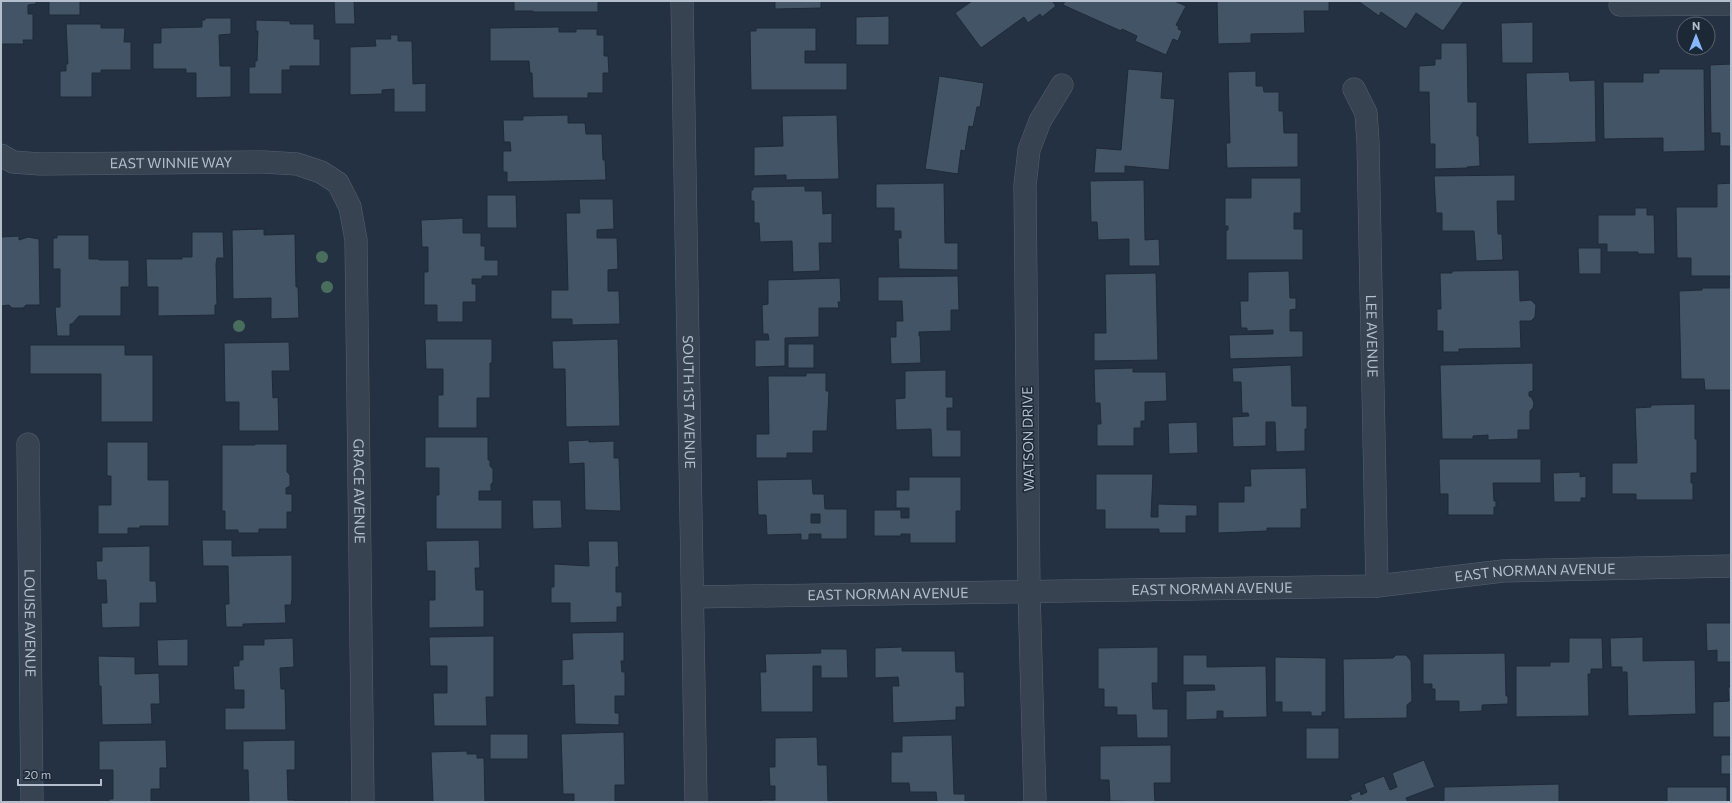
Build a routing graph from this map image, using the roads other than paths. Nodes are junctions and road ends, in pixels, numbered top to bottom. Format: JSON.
{"nodes":[{"id":1,"x":682,"y":1,"type":"edge"},
{"id":2,"x":1731,"y":4,"type":"edge"},
{"id":3,"x":1620,"y":5,"type":"dead end"},
{"id":4,"x":1062,"y":85,"type":"dead end"},
{"id":5,"x":1354,"y":89,"type":"dead end"},
{"id":6,"x":1,"y":155,"type":"edge"},
{"id":7,"x":338,"y":183,"type":"joint"},
{"id":8,"x":28,"y":444,"type":"dead end"},
{"id":9,"x":1731,"y":566,"type":"edge"},
{"id":10,"x":1377,"y":586,"type":"junction"},
{"id":11,"x":1030,"y":591,"type":"junction"},
{"id":12,"x":693,"y":597,"type":"junction"},
{"id":13,"x":32,"y":802,"type":"edge"},
{"id":14,"x":363,"y":802,"type":"edge"},
{"id":15,"x":696,"y":802,"type":"edge"},
{"id":16,"x":1035,"y":802,"type":"edge"}],
"edges":[{"from":1,"to":12,"type":"street","name":"SOUTH 1ST AVENUE"},
{"from":2,"to":3,"type":"street"},
{"from":4,"to":11,"type":"street","name":"WATSON DRIVE"},
{"from":5,"to":10,"type":"street","name":"LEE AVENUE"},
{"from":6,"to":7,"type":"street","name":"EAST WINNIE WAY"},
{"from":7,"to":14,"type":"street","name":"GRACE AVENUE"},
{"from":8,"to":13,"type":"street","name":"LOUISE AVENUE"},
{"from":9,"to":10,"type":"street","name":"EAST NORMAN AVENUE"},
{"from":10,"to":11,"type":"street","name":"EAST NORMAN AVENUE"},
{"from":11,"to":12,"type":"street","name":"EAST NORMAN AVENUE"},
{"from":11,"to":16,"type":"street","name":"WATSON DRIVE"},
{"from":12,"to":15,"type":"street","name":"SOUTH 1ST AVENUE"}]}
